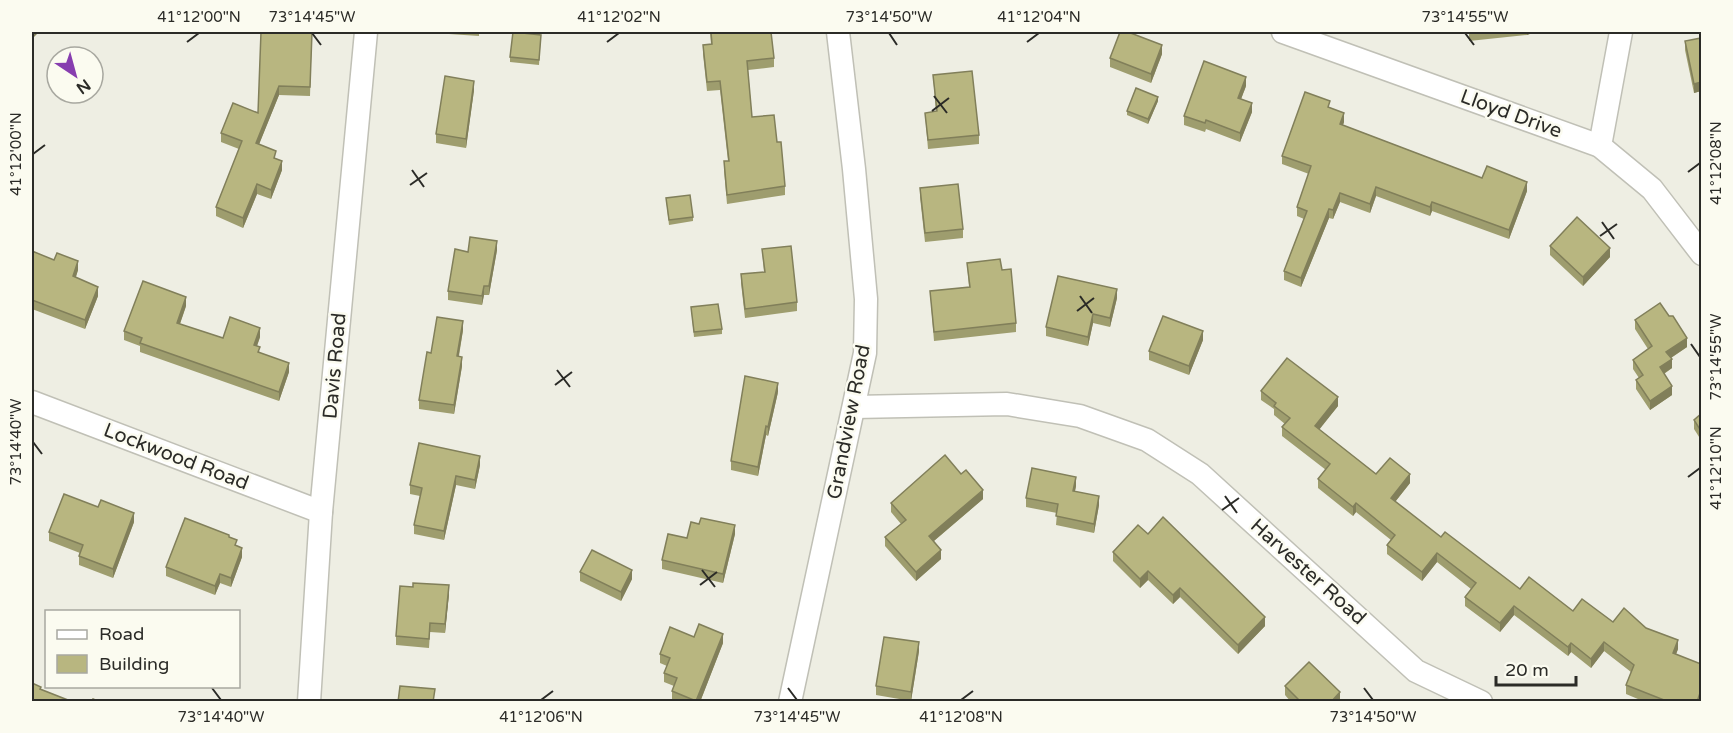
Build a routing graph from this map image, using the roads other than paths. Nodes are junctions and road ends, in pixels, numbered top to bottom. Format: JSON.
{"nodes":[{"id":1,"x":366,"y":32,"type":"edge"},
{"id":2,"x":838,"y":32,"type":"edge"},
{"id":3,"x":1282,"y":32,"type":"edge"},
{"id":4,"x":1621,"y":32,"type":"edge"},
{"id":5,"x":1600,"y":146,"type":"junction"},
{"id":6,"x":1701,"y":254,"type":"edge"},
{"id":7,"x":32,"y":402,"type":"edge"},
{"id":8,"x":854,"y":407,"type":"junction"},
{"id":9,"x":321,"y":512,"type":"junction"},
{"id":10,"x":309,"y":702,"type":"edge"},
{"id":11,"x":790,"y":702,"type":"edge"},
{"id":12,"x":1481,"y":702,"type":"edge"}],
"edges":[{"from":1,"to":9,"type":"street","name":"Davis Road"},
{"from":2,"to":8,"type":"street","name":"Grandview Road"},
{"from":3,"to":5,"type":"street","name":"Lloyd Drive"},
{"from":4,"to":5,"type":"street"},
{"from":5,"to":6,"type":"street","name":"Lloyd Drive"},
{"from":7,"to":9,"type":"street","name":"Lockwood Road"},
{"from":8,"to":11,"type":"street","name":"Grandview Road"},
{"from":8,"to":12,"type":"street","name":"Harvester Road"},
{"from":9,"to":10,"type":"street","name":"Davis Road"}]}
